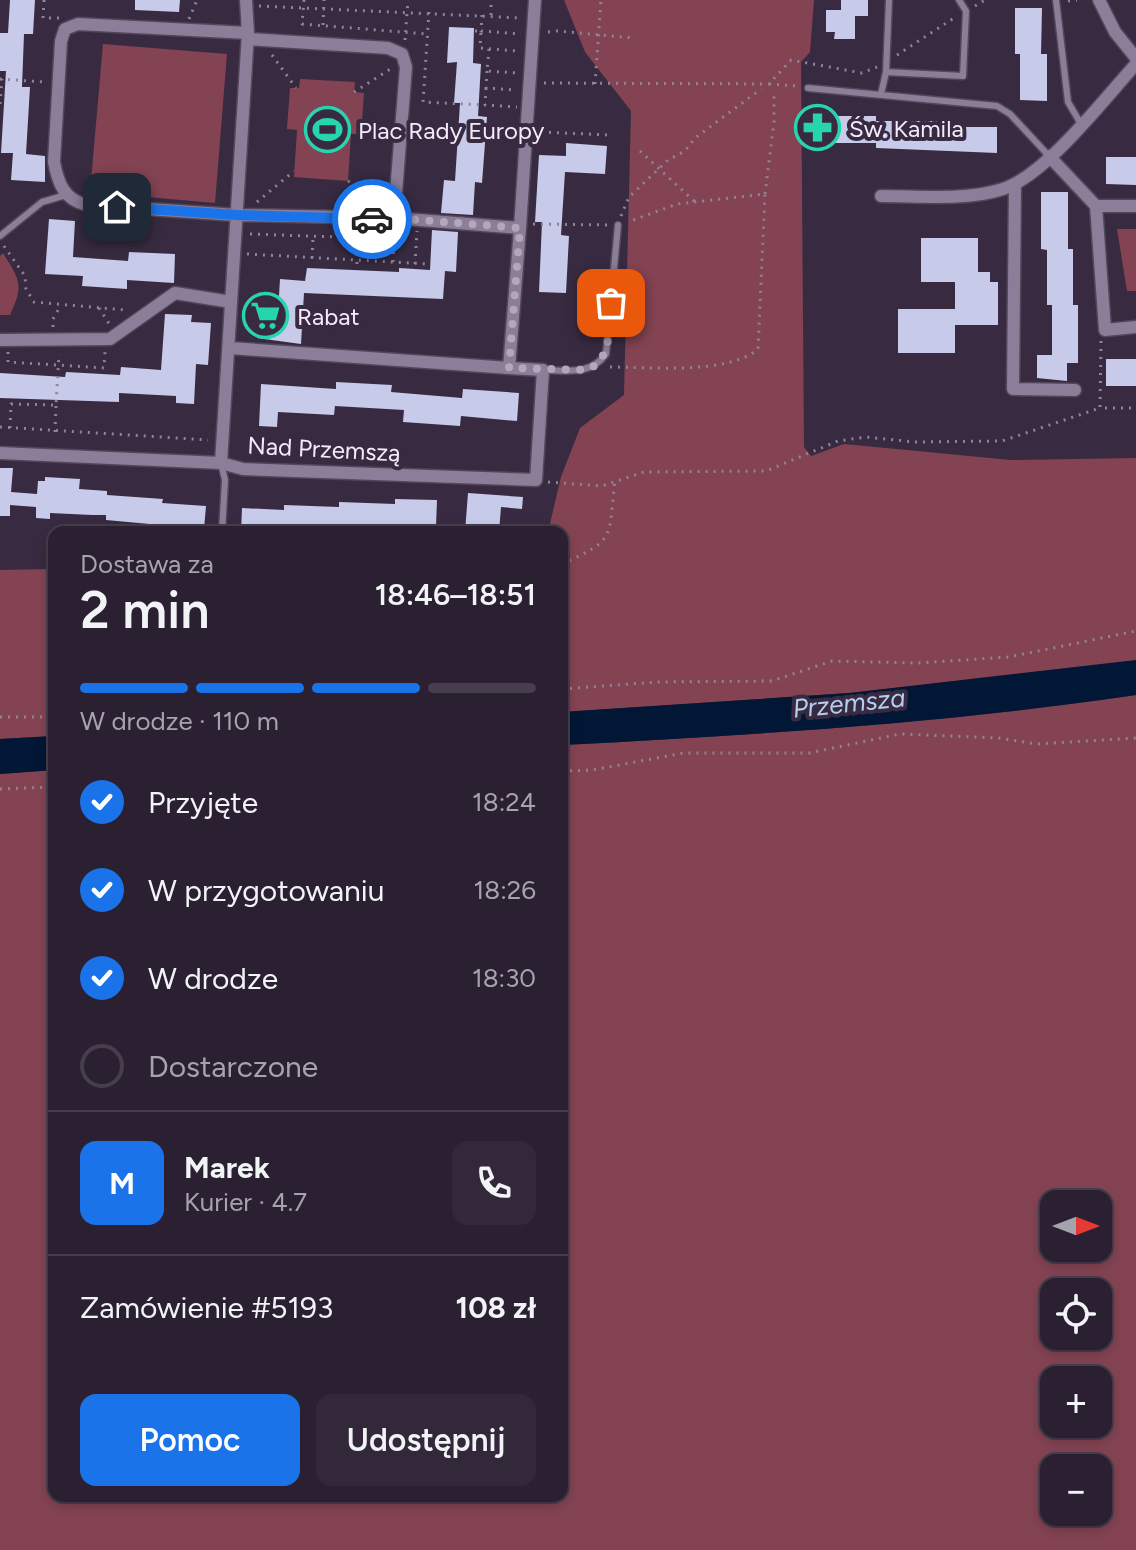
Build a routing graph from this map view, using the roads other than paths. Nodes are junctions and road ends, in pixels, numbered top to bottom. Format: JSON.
{"nodes":[{"id":1,"x":535,"y":0,"type":"edge"},
{"id":2,"x":889,"y":0,"type":"edge"},
{"id":3,"x":959,"y":0,"type":"edge"},
{"id":4,"x":1056,"y":0,"type":"edge"},
{"id":5,"x":1099,"y":0,"type":"edge"},
{"id":6,"x":247,"y":3,"type":"edge"},
{"id":7,"x":253,"y":38,"type":"junction"},
{"id":8,"x":1136,"y":61,"type":"edge"},
{"id":9,"x":886,"y":72,"type":"junction"},
{"id":10,"x":808,"y":88,"type":"dead end"},
{"id":11,"x":881,"y":94,"type":"junction"},
{"id":12,"x":1081,"y":124,"type":"junction"},
{"id":13,"x":1049,"y":156,"type":"junction"},
{"id":14,"x":1015,"y":184,"type":"junction"},
{"id":15,"x":66,"y":195,"type":"junction"},
{"id":16,"x":881,"y":196,"type":"dead end"},
{"id":17,"x":1096,"y":206,"type":"junction"},
{"id":18,"x":1136,"y":206,"type":"edge"},
{"id":19,"x":237,"y":215,"type":"junction"},
{"id":20,"x":395,"y":216,"type":"junction"},
{"id":21,"x":618,"y":225,"type":"road end"},
{"id":22,"x":521,"y":226,"type":"junction"},
{"id":23,"x":0,"y":238,"type":"edge"},
{"id":24,"x":231,"y":302,"type":"junction"},
{"id":25,"x":1136,"y":327,"type":"edge"},
{"id":26,"x":5,"y":340,"type":"edge"},
{"id":27,"x":230,"y":348,"type":"junction"},
{"id":28,"x":509,"y":368,"type":"junction"},
{"id":29,"x":543,"y":370,"type":"junction"},
{"id":30,"x":1075,"y":390,"type":"dead end"},
{"id":31,"x":0,"y":453,"type":"edge"},
{"id":32,"x":221,"y":463,"type":"junction"},
{"id":33,"x":222,"y":526,"type":"edge"}],
"edges":[{"from":1,"to":22,"type":"street"},
{"from":2,"to":9,"type":"lane"},
{"from":3,"to":9,"type":"lane"},
{"from":4,"to":12,"type":"lane"},
{"from":5,"to":8,"type":"street"},
{"from":6,"to":7,"type":"street"},
{"from":7,"to":15,"type":"street"},
{"from":7,"to":19,"type":"street"},
{"from":7,"to":20,"type":"street"},
{"from":8,"to":12,"type":"street"},
{"from":9,"to":11,"type":"lane"},
{"from":10,"to":11,"type":"lane"},
{"from":11,"to":13,"type":"lane"},
{"from":12,"to":13,"type":"street"},
{"from":13,"to":14,"type":"street"},
{"from":13,"to":17,"type":"street"},
{"from":14,"to":16,"type":"street"},
{"from":14,"to":30,"type":"street"},
{"from":15,"to":19,"type":"street"},
{"from":15,"to":23,"type":"lane"},
{"from":17,"to":18,"type":"street"},
{"from":17,"to":25,"type":"street"},
{"from":19,"to":20,"type":"street"},
{"from":19,"to":24,"type":"street"},
{"from":20,"to":22,"type":"street"},
{"from":21,"to":29,"type":"lane"},
{"from":22,"to":28,"type":"street"},
{"from":24,"to":26,"type":"street"},
{"from":24,"to":27,"type":"street"},
{"from":27,"to":28,"type":"street"},
{"from":27,"to":32,"type":"street"},
{"from":28,"to":29,"type":"street"},
{"from":29,"to":32,"type":"street","name":"Nad Przemszą"},
{"from":31,"to":32,"type":"street","name":"Nad Przemszą"},
{"from":32,"to":33,"type":"lane"}]}
